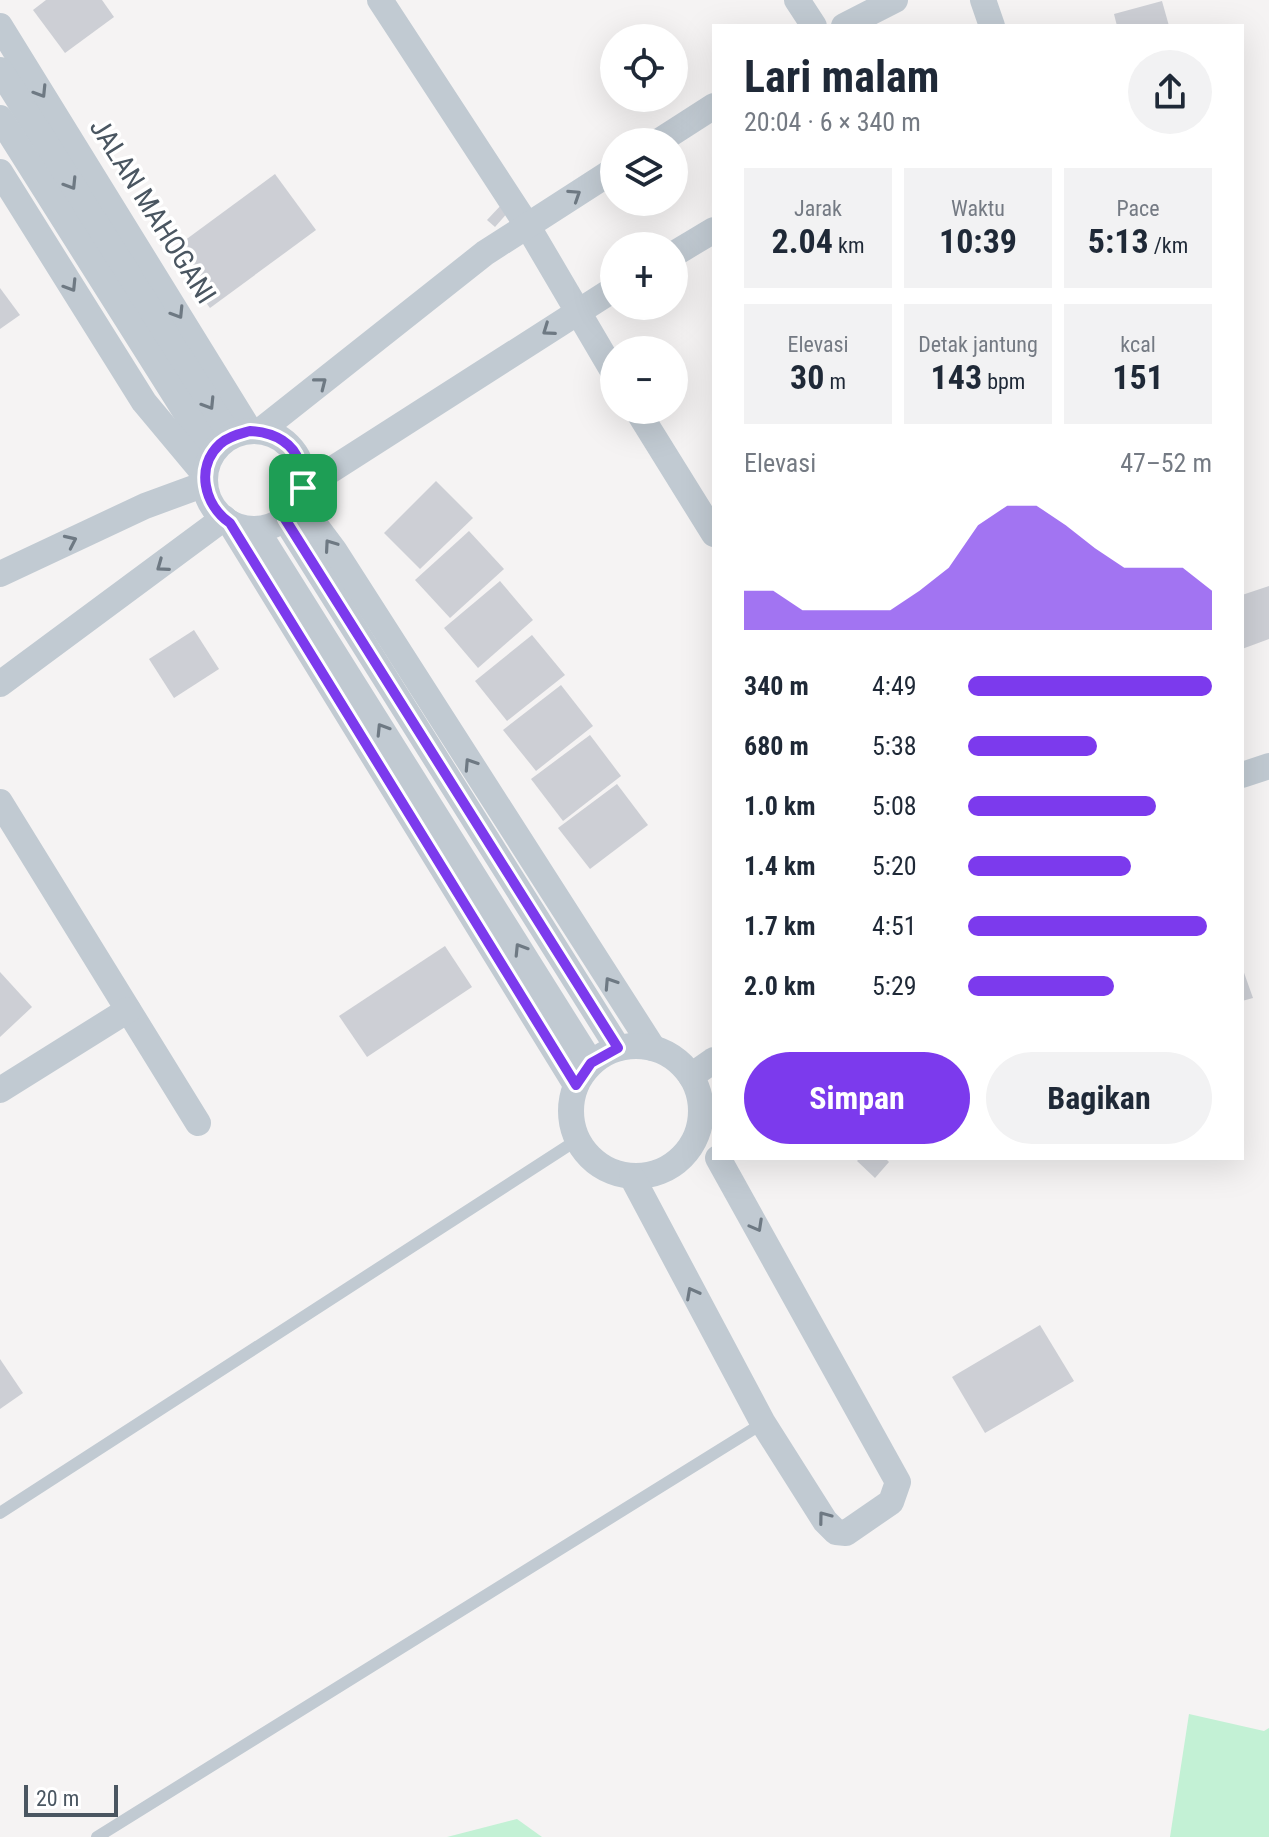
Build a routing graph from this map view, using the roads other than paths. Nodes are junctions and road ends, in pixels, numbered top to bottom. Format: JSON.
{"nodes":[{"id":1,"x":380,"y":0,"type":"edge"},
{"id":2,"x":797,"y":0,"type":"edge"},
{"id":3,"x":895,"y":0,"type":"edge"},
{"id":4,"x":983,"y":0,"type":"edge"},
{"id":5,"x":813,"y":24,"type":"edge"},
{"id":6,"x":848,"y":24,"type":"edge"},
{"id":7,"x":991,"y":24,"type":"edge"},
{"id":8,"x":0,"y":26,"type":"edge"},
{"id":9,"x":0,"y":70,"type":"edge"},
{"id":10,"x":712,"y":107,"type":"edge"},
{"id":11,"x":0,"y":118,"type":"edge"},
{"id":12,"x":680,"y":128,"type":"edge"},
{"id":13,"x":0,"y":172,"type":"edge"},
{"id":14,"x":600,"y":179,"type":"edge"},
{"id":15,"x":527,"y":225,"type":"junction"},
{"id":16,"x":712,"y":231,"type":"edge"},
{"id":17,"x":688,"y":246,"type":"edge"},
{"id":18,"x":600,"y":297,"type":"edge"},
{"id":19,"x":576,"y":311,"type":"junction"},
{"id":20,"x":600,"y":350,"type":"edge"},
{"id":21,"x":646,"y":424,"type":"edge"},
{"id":22,"x":227,"y":452,"type":"junction"},
{"id":23,"x":296,"y":503,"type":"junction"},
{"id":24,"x":227,"y":520,"type":"junction"},
{"id":25,"x":256,"y":529,"type":"junction"},
{"id":26,"x":712,"y":531,"type":"edge"},
{"id":27,"x":0,"y":574,"type":"edge"},
{"id":28,"x":0,"y":684,"type":"edge"},
{"id":29,"x":1269,"y":766,"type":"edge"},
{"id":30,"x":1244,"y":774,"type":"edge"},
{"id":31,"x":0,"y":802,"type":"edge"},
{"id":32,"x":128,"y":1010,"type":"junction"},
{"id":33,"x":618,"y":1048,"type":"junction"},
{"id":34,"x":653,"y":1048,"type":"junction"},
{"id":35,"x":712,"y":1061,"type":"edge"},
{"id":36,"x":591,"y":1063,"type":"junction"},
{"id":37,"x":691,"y":1076,"type":"junction"},
{"id":38,"x":576,"y":1085,"type":"junction"},
{"id":39,"x":0,"y":1090,"type":"edge"},
{"id":40,"x":198,"y":1123,"type":"dead end"},
{"id":41,"x":699,"y":1127,"type":"junction"},
{"id":42,"x":577,"y":1140,"type":"junction"},
{"id":43,"x":712,"y":1149,"type":"edge"},
{"id":44,"x":719,"y":1160,"type":"edge"},
{"id":45,"x":632,"y":1177,"type":"junction"},
{"id":46,"x":763,"y":1423,"type":"junction"},
{"id":47,"x":0,"y":1513,"type":"edge"},
{"id":48,"x":97,"y":1837,"type":"edge"}],
"edges":[{"from":1,"to":15,"type":"street"},
{"from":2,"to":5,"type":"street"},
{"from":3,"to":6,"type":"street"},
{"from":4,"to":7,"type":"street"},
{"from":8,"to":22,"type":"street","name":"JALAN MAHOGANI","one_way":true},
{"from":9,"to":22,"type":"street","one_way":true},
{"from":10,"to":12,"type":"street"},
{"from":11,"to":22,"type":"street"},
{"from":13,"to":22,"type":"street","one_way":true},
{"from":15,"to":14,"type":"street","one_way":true},
{"from":15,"to":19,"type":"street"},
{"from":22,"to":15,"type":"street","one_way":true},
{"from":16,"to":17,"type":"street"},
{"from":18,"to":19,"type":"street"},
{"from":19,"to":20,"type":"street"},
{"from":19,"to":23,"type":"street","one_way":true},
{"from":21,"to":26,"type":"street"},
{"from":22,"to":23,"type":"street"},
{"from":22,"to":24,"type":"street"},
{"from":27,"to":22,"type":"street","one_way":true},
{"from":23,"to":25,"type":"street"},
{"from":23,"to":33,"type":"street"},
{"from":34,"to":23,"type":"street","one_way":true},
{"from":24,"to":25,"type":"street"},
{"from":24,"to":28,"type":"street","one_way":true},
{"from":24,"to":38,"type":"street"},
{"from":36,"to":25,"type":"street","one_way":true},
{"from":29,"to":30,"type":"street"},
{"from":31,"to":32,"type":"street"},
{"from":32,"to":39,"type":"street"},
{"from":32,"to":40,"type":"street"},
{"from":33,"to":34,"type":"street"},
{"from":33,"to":36,"type":"street"},
{"from":34,"to":37,"type":"street"},
{"from":35,"to":37,"type":"street"},
{"from":36,"to":38,"type":"street"},
{"from":37,"to":41,"type":"street"},
{"from":38,"to":42,"type":"street"},
{"from":41,"to":43,"type":"street"},
{"from":41,"to":45,"type":"street"},
{"from":42,"to":45,"type":"street"},
{"from":42,"to":47,"type":"lane"},
{"from":44,"to":46,"type":"street","one_way":true},
{"from":46,"to":45,"type":"street","one_way":true},
{"from":46,"to":48,"type":"lane"}]}
